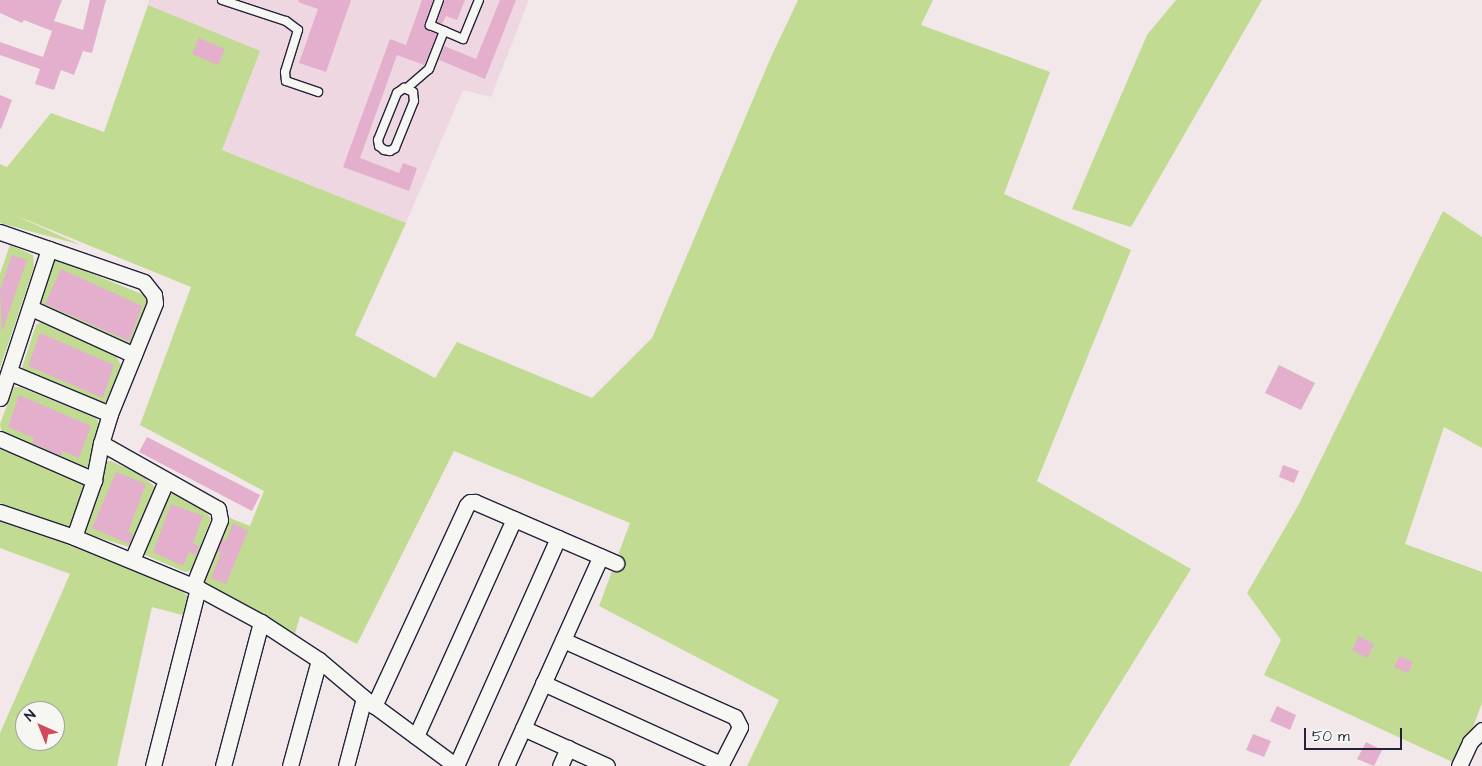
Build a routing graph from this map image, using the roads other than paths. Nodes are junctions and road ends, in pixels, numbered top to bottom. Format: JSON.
{"nodes":[{"id":1,"x":222,"y":0,"type":"edge"},
{"id":2,"x":439,"y":0,"type":"edge"},
{"id":3,"x":478,"y":0,"type":"edge"},
{"id":4,"x":444,"y":31,"type":"junction"},
{"id":5,"x":407,"y":88,"type":"junction"},
{"id":6,"x":318,"y":92,"type":"dead end"},
{"id":7,"x":0,"y":232,"type":"edge"},
{"id":8,"x":49,"y":249,"type":"junction"},
{"id":9,"x":31,"y":308,"type":"junction"},
{"id":10,"x":134,"y":354,"type":"junction"},
{"id":11,"x":9,"y":372,"type":"junction"},
{"id":12,"x":0,"y":398,"type":"edge"},
{"id":13,"x":110,"y":414,"type":"junction"},
{"id":14,"x":0,"y":439,"type":"edge"},
{"id":15,"x":101,"y":443,"type":"junction"},
{"id":16,"x":94,"y":480,"type":"junction"},
{"id":17,"x":166,"y":481,"type":"junction"},
{"id":18,"x":0,"y":512,"type":"edge"},
{"id":19,"x":514,"y":519,"type":"junction"},
{"id":20,"x":74,"y":537,"type":"junction"},
{"id":21,"x":558,"y":538,"type":"junction"},
{"id":22,"x":601,"y":556,"type":"junction"},
{"id":23,"x":132,"y":560,"type":"junction"},
{"id":24,"x":616,"y":563,"type":"dead end"},
{"id":25,"x":195,"y":587,"type":"junction"},
{"id":26,"x":260,"y":622,"type":"junction"},
{"id":27,"x":563,"y":640,"type":"junction"},
{"id":28,"x":319,"y":660,"type":"junction"},
{"id":29,"x":543,"y":683,"type":"junction"},
{"id":30,"x":369,"y":702,"type":"junction"},
{"id":31,"x":523,"y":728,"type":"junction"},
{"id":32,"x":1482,"y":730,"type":"edge"},
{"id":33,"x":416,"y":736,"type":"junction"},
{"id":34,"x":568,"y":748,"type":"junction"},
{"id":35,"x":721,"y":765,"type":"edge"},
{"id":36,"x":153,"y":766,"type":"edge"},
{"id":37,"x":223,"y":766,"type":"edge"},
{"id":38,"x":290,"y":766,"type":"edge"},
{"id":39,"x":346,"y":766,"type":"edge"},
{"id":40,"x":506,"y":766,"type":"edge"},
{"id":41,"x":560,"y":766,"type":"edge"},
{"id":42,"x":607,"y":766,"type":"edge"},
{"id":43,"x":1459,"y":766,"type":"edge"}],
"edges":[{"from":1,"to":6,"type":"lane"},
{"from":2,"to":4,"type":"lane"},
{"from":3,"to":4,"type":"lane"},
{"from":4,"to":5,"type":"lane"},
{"from":5,"to":5,"type":"lane"},
{"from":7,"to":8,"type":"street"},
{"from":8,"to":9,"type":"street"},
{"from":8,"to":10,"type":"street"},
{"from":9,"to":10,"type":"street"},
{"from":9,"to":11,"type":"street"},
{"from":10,"to":13,"type":"street"},
{"from":11,"to":12,"type":"street"},
{"from":11,"to":13,"type":"street"},
{"from":13,"to":15,"type":"street"},
{"from":14,"to":16,"type":"street"},
{"from":15,"to":16,"type":"street"},
{"from":15,"to":17,"type":"street"},
{"from":16,"to":20,"type":"street"},
{"from":17,"to":23,"type":"street"},
{"from":17,"to":25,"type":"street"},
{"from":18,"to":20,"type":"street"},
{"from":19,"to":21,"type":"street"},
{"from":19,"to":30,"type":"street"},
{"from":19,"to":33,"type":"street"},
{"from":20,"to":23,"type":"street"},
{"from":21,"to":22,"type":"street"},
{"from":21,"to":33,"type":"street"},
{"from":22,"to":24,"type":"street"},
{"from":22,"to":27,"type":"street"},
{"from":23,"to":25,"type":"street"},
{"from":25,"to":26,"type":"street"},
{"from":25,"to":36,"type":"street"},
{"from":26,"to":28,"type":"street"},
{"from":26,"to":37,"type":"street"},
{"from":27,"to":29,"type":"street"},
{"from":27,"to":35,"type":"street"},
{"from":28,"to":30,"type":"street"},
{"from":28,"to":38,"type":"street"},
{"from":29,"to":31,"type":"street"},
{"from":29,"to":35,"type":"street"},
{"from":30,"to":33,"type":"street"},
{"from":30,"to":39,"type":"street"},
{"from":31,"to":34,"type":"street"},
{"from":31,"to":40,"type":"street"},
{"from":32,"to":43,"type":"street"},
{"from":34,"to":41,"type":"street"},
{"from":34,"to":42,"type":"street"}]}
